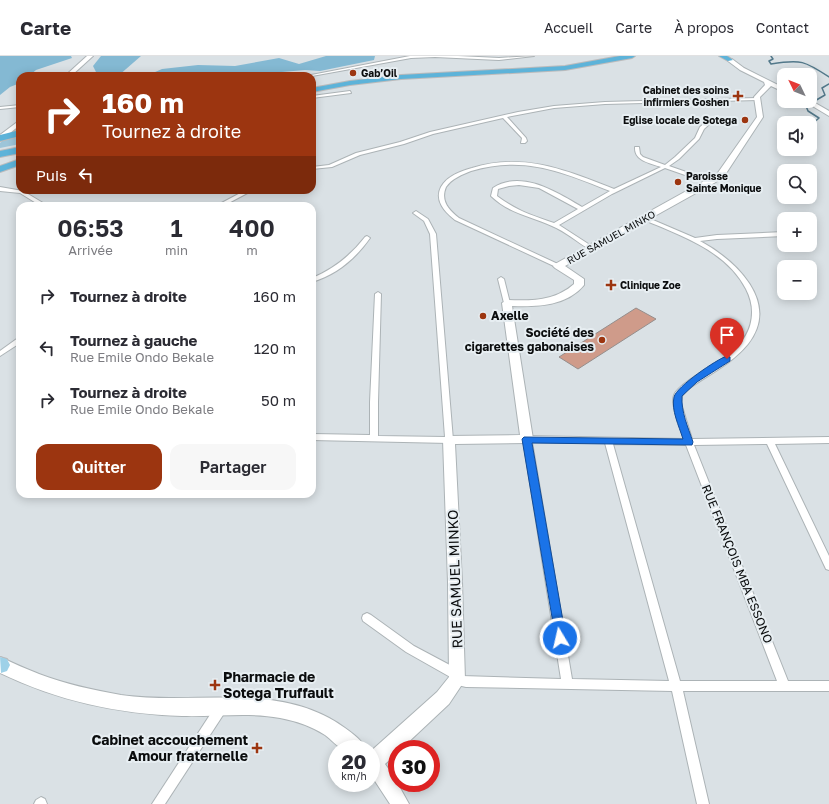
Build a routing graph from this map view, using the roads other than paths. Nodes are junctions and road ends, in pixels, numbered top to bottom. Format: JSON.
{"nodes":[{"id":1,"x":90,"y":56,"type":"edge"},
{"id":2,"x":532,"y":56,"type":"edge"},
{"id":3,"x":612,"y":56,"type":"edge"},
{"id":4,"x":620,"y":56,"type":"edge"},
{"id":5,"x":632,"y":56,"type":"edge"},
{"id":6,"x":642,"y":56,"type":"edge"},
{"id":7,"x":726,"y":57,"type":"edge"},
{"id":8,"x":563,"y":66,"type":"junction"},
{"id":9,"x":72,"y":72,"type":"edge"},
{"id":10,"x":316,"y":75,"type":"edge"},
{"id":11,"x":766,"y":85,"type":"junction"},
{"id":12,"x":316,"y":86,"type":"edge"},
{"id":13,"x":777,"y":87,"type":"edge"},
{"id":14,"x":316,"y":89,"type":"edge"},
{"id":15,"x":350,"y":92,"type":"dead end"},
{"id":16,"x":316,"y":96,"type":"edge"},
{"id":17,"x":757,"y":99,"type":"junction"},
{"id":18,"x":16,"y":106,"type":"edge"},
{"id":19,"x":817,"y":107,"type":"edge"},
{"id":20,"x":0,"y":108,"type":"edge"},
{"id":21,"x":829,"y":114,"type":"edge"},
{"id":22,"x":505,"y":117,"type":"junction"},
{"id":23,"x":713,"y":119,"type":"dead end"},
{"id":24,"x":16,"y":120,"type":"edge"},
{"id":25,"x":16,"y":125,"type":"edge"},
{"id":26,"x":16,"y":133,"type":"edge"},
{"id":27,"x":1,"y":135,"type":"edge"},
{"id":28,"x":523,"y":142,"type":"dead end"},
{"id":29,"x":16,"y":147,"type":"edge"},
{"id":30,"x":637,"y":148,"type":"dead end"},
{"id":31,"x":0,"y":150,"type":"edge"},
{"id":32,"x":16,"y":151,"type":"edge"},
{"id":33,"x":0,"y":154,"type":"edge"},
{"id":34,"x":16,"y":163,"type":"edge"},
{"id":35,"x":666,"y":166,"type":"junction"},
{"id":36,"x":316,"y":168,"type":"edge"},
{"id":37,"x":0,"y":169,"type":"edge"},
{"id":38,"x":710,"y":182,"type":"junction"},
{"id":39,"x":0,"y":189,"type":"edge"},
{"id":40,"x":16,"y":191,"type":"edge"},
{"id":41,"x":614,"y":191,"type":"junction"},
{"id":42,"x":24,"y":194,"type":"edge"},
{"id":43,"x":242,"y":194,"type":"edge"},
{"id":44,"x":38,"y":202,"type":"edge"},
{"id":45,"x":227,"y":202,"type":"edge"},
{"id":46,"x":582,"y":209,"type":"junction"},
{"id":47,"x":416,"y":213,"type":"dead end"},
{"id":48,"x":644,"y":218,"type":"junction"},
{"id":49,"x":554,"y":225,"type":"junction"},
{"id":50,"x":777,"y":234,"type":"edge"},
{"id":51,"x":367,"y":238,"type":"dead end"},
{"id":52,"x":695,"y":240,"type":"junction"},
{"id":53,"x":591,"y":248,"type":"junction"},
{"id":54,"x":558,"y":266,"type":"junction"},
{"id":55,"x":316,"y":278,"type":"edge"},
{"id":56,"x":501,"y":279,"type":"dead end"},
{"id":57,"x":378,"y":294,"type":"dead end"},
{"id":58,"x":507,"y":303,"type":"junction"},
{"id":59,"x":16,"y":343,"type":"edge"},
{"id":60,"x":0,"y":354,"type":"edge"},
{"id":61,"x":316,"y":437,"type":"edge"},
{"id":62,"x":374,"y":437,"type":"junction"},
{"id":63,"x":526,"y":437,"type":"junction"},
{"id":64,"x":450,"y":440,"type":"junction"},
{"id":65,"x":769,"y":440,"type":"junction"},
{"id":66,"x":829,"y":440,"type":"edge"},
{"id":67,"x":608,"y":441,"type":"junction"},
{"id":68,"x":689,"y":442,"type":"junction"},
{"id":69,"x":829,"y":566,"type":"edge"},
{"id":70,"x":367,"y":618,"type":"dead end"},
{"id":71,"x":0,"y":665,"type":"edge"},
{"id":72,"x":457,"y":678,"type":"junction"},
{"id":73,"x":567,"y":683,"type":"junction"},
{"id":74,"x":676,"y":686,"type":"junction"},
{"id":75,"x":785,"y":686,"type":"junction"},
{"id":76,"x":829,"y":686,"type":"edge"},
{"id":77,"x":222,"y":706,"type":"junction"},
{"id":78,"x":345,"y":740,"type":"edge"},
{"id":79,"x":380,"y":755,"type":"edge"},
{"id":80,"x":380,"y":772,"type":"edge"},
{"id":81,"x":158,"y":804,"type":"edge"},
{"id":82,"x":400,"y":804,"type":"edge"},
{"id":83,"x":703,"y":804,"type":"edge"}],
"edges":[{"from":1,"to":9,"type":"street"},
{"from":2,"to":10,"type":"street"},
{"from":3,"to":8,"type":"highway"},
{"from":4,"to":8,"type":"highway"},
{"from":5,"to":8,"type":"highway"},
{"from":6,"to":8,"type":"highway"},
{"from":7,"to":11,"type":"street"},
{"from":8,"to":12,"type":"highway"},
{"from":8,"to":14,"type":"highway"},
{"from":11,"to":13,"type":"street"},
{"from":11,"to":17,"type":"street"},
{"from":15,"to":16,"type":"street"},
{"from":17,"to":22,"type":"street"},
{"from":17,"to":38,"type":"street","name":"RUE SAMUEL MINKO"},
{"from":18,"to":20,"type":"street"},
{"from":19,"to":21,"type":"street"},
{"from":22,"to":28,"type":"street"},
{"from":22,"to":36,"type":"street"},
{"from":23,"to":35,"type":"street"},
{"from":24,"to":27,"type":"street"},
{"from":25,"to":27,"type":"street"},
{"from":26,"to":27,"type":"highway"},
{"from":29,"to":31,"type":"highway"},
{"from":30,"to":35,"type":"street"},
{"from":32,"to":33,"type":"highway"},
{"from":34,"to":37,"type":"highway"},
{"from":35,"to":38,"type":"street"},
{"from":35,"to":41,"type":"street"},
{"from":38,"to":48,"type":"street","name":"RUE SAMUEL MINKO"},
{"from":39,"to":40,"type":"street"},
{"from":41,"to":46,"type":"street"},
{"from":41,"to":54,"type":"street"},
{"from":42,"to":44,"type":"street"},
{"from":43,"to":45,"type":"street"},
{"from":46,"to":49,"type":"street"},
{"from":46,"to":49,"type":"street"},
{"from":47,"to":64,"type":"street"},
{"from":48,"to":52,"type":"street"},
{"from":48,"to":53,"type":"street","name":"RUE SAMUEL MINKO"},
{"from":49,"to":53,"type":"street"},
{"from":50,"to":52,"type":"street"},
{"from":51,"to":55,"type":"street"},
{"from":52,"to":68,"type":"street","name":"RUE FRANÇOIS MBA ESSONO"},
{"from":53,"to":54,"type":"street","name":"RUE SAMUEL MINKO"},
{"from":54,"to":58,"type":"street","name":"RUE SAMUEL MINKO"},
{"from":56,"to":58,"type":"street"},
{"from":57,"to":62,"type":"street"},
{"from":58,"to":63,"type":"street"},
{"from":59,"to":60,"type":"street"},
{"from":61,"to":62,"type":"street"},
{"from":62,"to":64,"type":"street"},
{"from":63,"to":64,"type":"street"},
{"from":63,"to":67,"type":"street"},
{"from":63,"to":73,"type":"street"},
{"from":64,"to":72,"type":"street","name":"RUE SAMUEL MINKO"},
{"from":65,"to":66,"type":"street"},
{"from":65,"to":68,"type":"street"},
{"from":65,"to":69,"type":"street"},
{"from":67,"to":68,"type":"street"},
{"from":67,"to":74,"type":"street"},
{"from":68,"to":75,"type":"street","name":"RUE FRANÇOIS MBA ESSONO"},
{"from":70,"to":72,"type":"street"},
{"from":71,"to":77,"type":"street"},
{"from":72,"to":73,"type":"street"},
{"from":72,"to":79,"type":"street"},
{"from":73,"to":74,"type":"street"},
{"from":74,"to":75,"type":"street"},
{"from":74,"to":83,"type":"street"},
{"from":75,"to":76,"type":"street"},
{"from":77,"to":78,"type":"street"},
{"from":77,"to":81,"type":"street"},
{"from":80,"to":82,"type":"street"}]}
